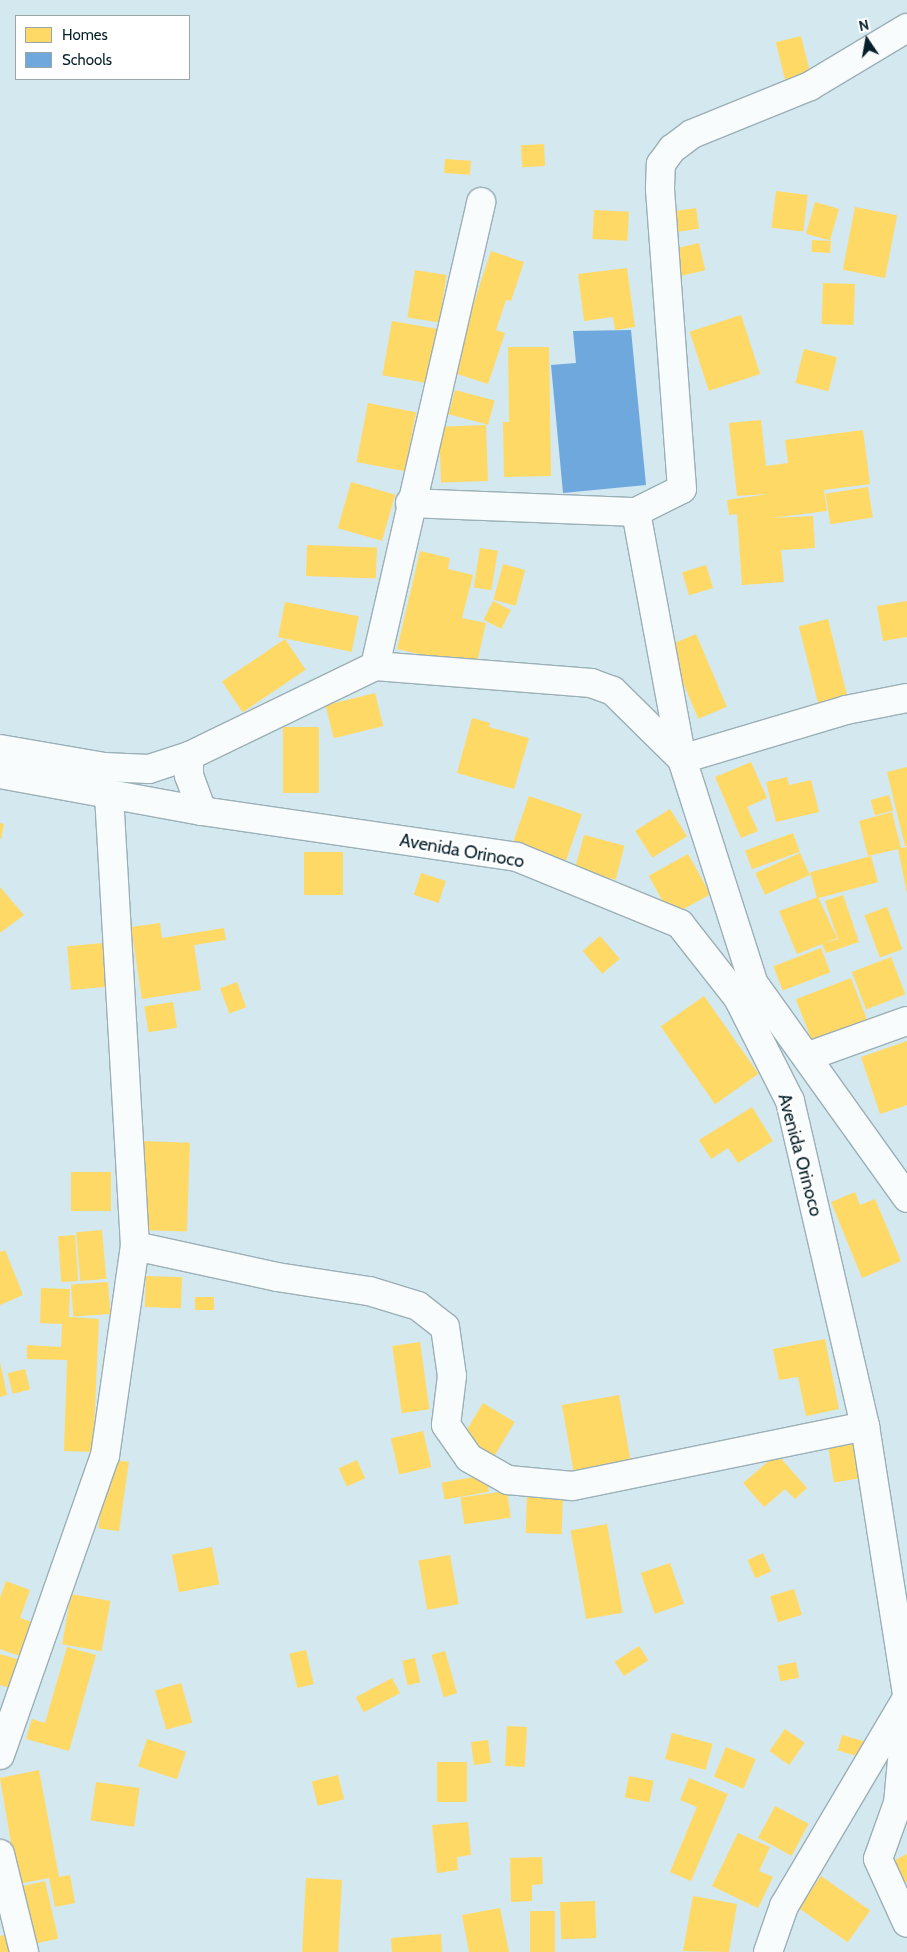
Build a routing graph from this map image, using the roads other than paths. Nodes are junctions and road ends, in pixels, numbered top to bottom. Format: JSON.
{"nodes":[{"id":1,"x":907,"y":28,"type":"edge"},
{"id":2,"x":481,"y":202,"type":"dead end"},
{"id":3,"x":410,"y":503,"type":"junction"},
{"id":4,"x":636,"y":512,"type":"junction"},
{"id":5,"x":375,"y":666,"type":"junction"},
{"id":6,"x":907,"y":698,"type":"edge"},
{"id":7,"x":0,"y":749,"type":"edge"},
{"id":8,"x":189,"y":756,"type":"junction"},
{"id":9,"x":682,"y":759,"type":"junction"},
{"id":10,"x":0,"y":774,"type":"edge"},
{"id":11,"x":109,"y":796,"type":"junction"},
{"id":12,"x":202,"y":811,"type":"junction"},
{"id":13,"x":907,"y":1021,"type":"edge"},
{"id":14,"x":809,"y":1056,"type":"junction"},
{"id":15,"x":907,"y":1198,"type":"edge"},
{"id":16,"x":135,"y":1246,"type":"junction"},
{"id":17,"x":865,"y":1426,"type":"junction"},
{"id":18,"x":907,"y":1693,"type":"edge"},
{"id":19,"x":907,"y":1698,"type":"edge"},
{"id":20,"x":907,"y":1705,"type":"edge"},
{"id":21,"x":0,"y":1755,"type":"edge"},
{"id":22,"x":0,"y":1854,"type":"edge"},
{"id":23,"x":907,"y":1923,"type":"edge"},
{"id":24,"x":24,"y":1952,"type":"edge"},
{"id":25,"x":768,"y":1952,"type":"edge"}],
"edges":[{"from":1,"to":4,"type":"street"},
{"from":2,"to":3,"type":"street"},
{"from":3,"to":4,"type":"street"},
{"from":3,"to":5,"type":"street"},
{"from":4,"to":9,"type":"street"},
{"from":5,"to":8,"type":"street"},
{"from":5,"to":9,"type":"street"},
{"from":6,"to":9,"type":"street"},
{"from":7,"to":8,"type":"street"},
{"from":8,"to":12,"type":"street"},
{"from":9,"to":14,"type":"street"},
{"from":10,"to":11,"type":"street","name":"Avenida Orinoco"},
{"from":11,"to":12,"type":"street","name":"Avenida Orinoco"},
{"from":11,"to":16,"type":"street"},
{"from":12,"to":17,"type":"street","name":"Avenida Orinoco"},
{"from":13,"to":14,"type":"street"},
{"from":14,"to":15,"type":"street"},
{"from":16,"to":17,"type":"street"},
{"from":16,"to":21,"type":"street"},
{"from":17,"to":18,"type":"street","name":"Avenida Orinoco"},
{"from":19,"to":25,"type":"street"},
{"from":20,"to":23,"type":"street"},
{"from":22,"to":24,"type":"street"}]}
